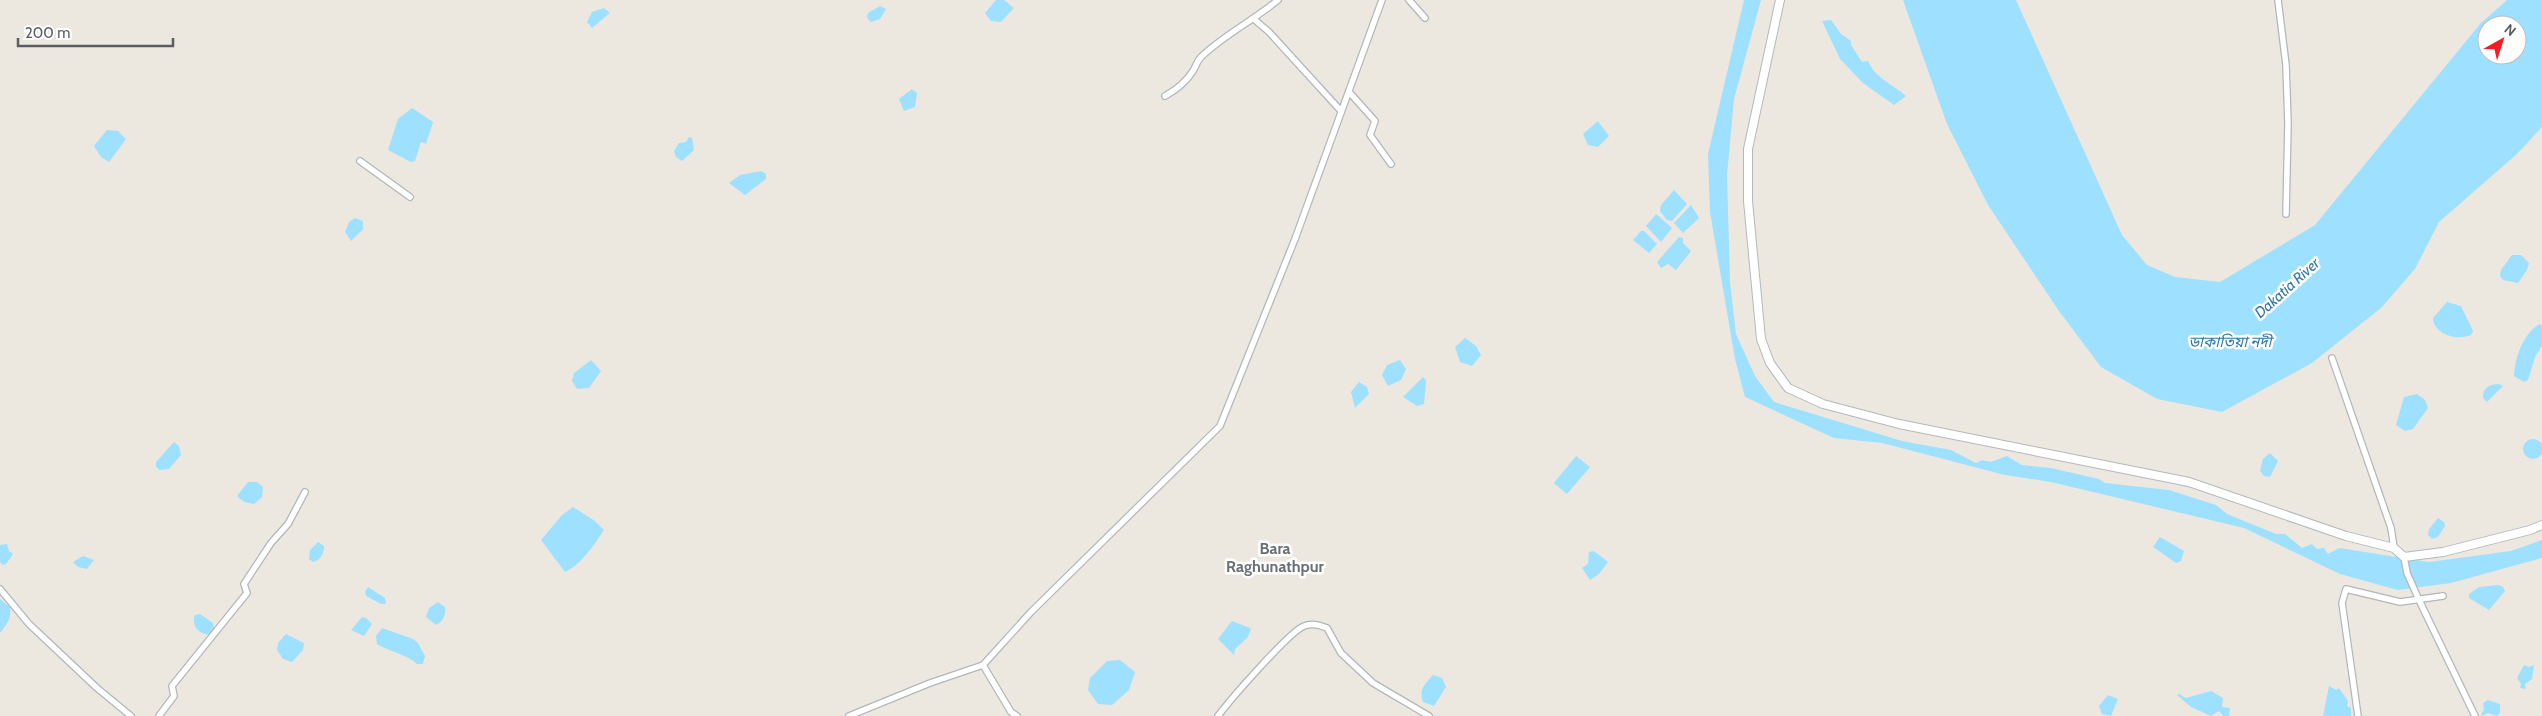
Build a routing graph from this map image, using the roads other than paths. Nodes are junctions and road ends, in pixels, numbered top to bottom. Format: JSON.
{"nodes":[{"id":1,"x":1278,"y":0,"type":"edge"},
{"id":2,"x":1382,"y":0,"type":"edge"},
{"id":3,"x":1409,"y":0,"type":"edge"},
{"id":4,"x":1780,"y":0,"type":"edge"},
{"id":5,"x":2278,"y":0,"type":"edge"},
{"id":6,"x":1425,"y":18,"type":"dead end"},
{"id":7,"x":1255,"y":20,"type":"junction"},
{"id":8,"x":1350,"y":93,"type":"junction"},
{"id":9,"x":1164,"y":96,"type":"dead end"},
{"id":10,"x":1341,"y":111,"type":"junction"},
{"id":11,"x":360,"y":161,"type":"dead end"},
{"id":12,"x":1391,"y":164,"type":"dead end"},
{"id":13,"x":410,"y":197,"type":"dead end"},
{"id":14,"x":2286,"y":214,"type":"dead end"},
{"id":15,"x":2332,"y":358,"type":"dead end"},
{"id":16,"x":305,"y":492,"type":"dead end"},
{"id":17,"x":2542,"y":525,"type":"edge"},
{"id":18,"x":2394,"y":548,"type":"junction"},
{"id":19,"x":2404,"y":557,"type":"junction"},
{"id":20,"x":0,"y":589,"type":"edge"},
{"id":21,"x":2443,"y":596,"type":"dead end"},
{"id":22,"x":2419,"y":600,"type":"junction"},
{"id":23,"x":983,"y":665,"type":"junction"},
{"id":24,"x":131,"y":716,"type":"edge"},
{"id":25,"x":159,"y":716,"type":"edge"},
{"id":26,"x":849,"y":716,"type":"edge"},
{"id":27,"x":1017,"y":716,"type":"edge"},
{"id":28,"x":1218,"y":716,"type":"edge"},
{"id":29,"x":1429,"y":716,"type":"edge"},
{"id":30,"x":2358,"y":716,"type":"edge"},
{"id":31,"x":2475,"y":716,"type":"edge"}],
"edges":[{"from":1,"to":7,"type":"street"},
{"from":2,"to":8,"type":"street"},
{"from":3,"to":6,"type":"street"},
{"from":4,"to":18,"type":"main road"},
{"from":5,"to":14,"type":"street"},
{"from":7,"to":9,"type":"street"},
{"from":7,"to":10,"type":"street"},
{"from":8,"to":10,"type":"street"},
{"from":8,"to":12,"type":"street"},
{"from":10,"to":23,"type":"street"},
{"from":11,"to":13,"type":"street"},
{"from":15,"to":18,"type":"street"},
{"from":16,"to":25,"type":"street"},
{"from":17,"to":19,"type":"main road"},
{"from":18,"to":19,"type":"main road"},
{"from":19,"to":22,"type":"street"},
{"from":20,"to":24,"type":"street"},
{"from":21,"to":22,"type":"street"},
{"from":22,"to":30,"type":"street"},
{"from":22,"to":31,"type":"street"},
{"from":23,"to":26,"type":"street"},
{"from":23,"to":27,"type":"street"},
{"from":28,"to":29,"type":"street"}]}
